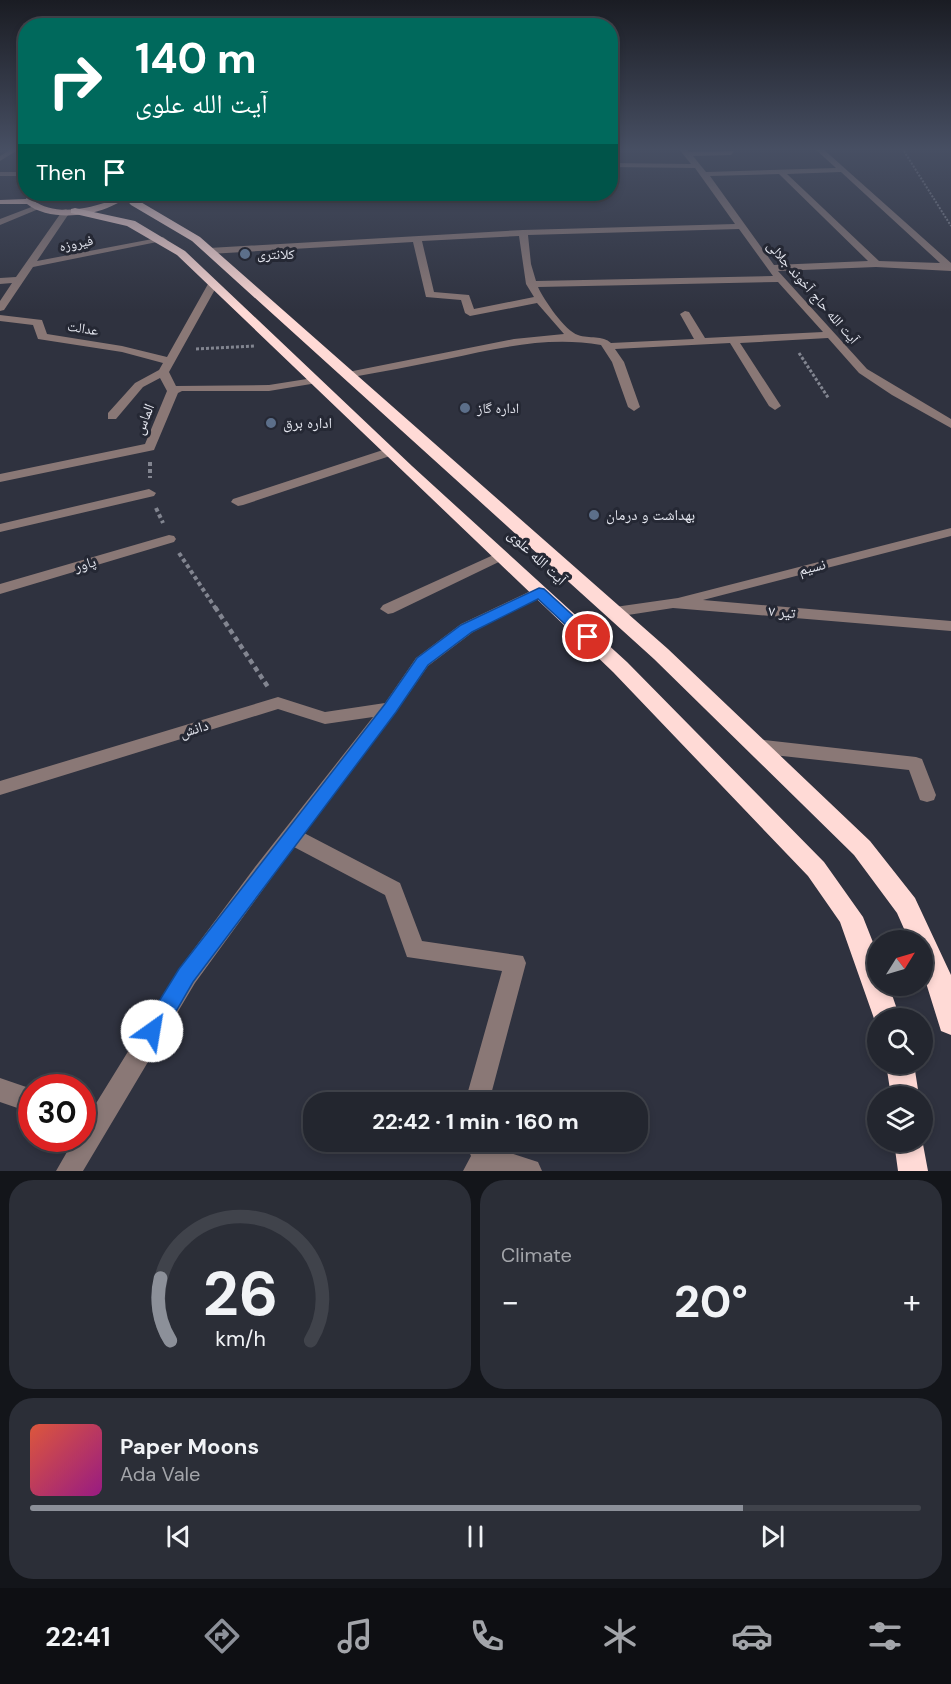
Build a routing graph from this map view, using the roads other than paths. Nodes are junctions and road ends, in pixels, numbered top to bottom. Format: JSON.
{"nodes":[{"id":1,"x":34,"y":203,"type":"edge"},
{"id":2,"x":114,"y":203,"type":"edge"},
{"id":3,"x":135,"y":203,"type":"edge"},
{"id":4,"x":724,"y":203,"type":"edge"},
{"id":5,"x":813,"y":203,"type":"edge"},
{"id":6,"x":880,"y":203,"type":"edge"},
{"id":7,"x":37,"y":208,"type":"junction"},
{"id":8,"x":70,"y":212,"type":"junction"},
{"id":9,"x":6,"y":222,"type":"edge"},
{"id":10,"x":740,"y":226,"type":"junction"},
{"id":11,"x":523,"y":233,"type":"junction"},
{"id":12,"x":417,"y":239,"type":"junction"},
{"id":13,"x":163,"y":240,"type":"junction"},
{"id":14,"x":209,"y":251,"type":"junction"},
{"id":15,"x":876,"y":264,"type":"junction"},
{"id":16,"x":29,"y":265,"type":"junction"},
{"id":17,"x":950,"y":267,"type":"edge"},
{"id":18,"x":771,"y":268,"type":"junction"},
{"id":19,"x":20,"y":279,"type":"junction"},
{"id":20,"x":781,"y":279,"type":"junction"},
{"id":21,"x":0,"y":281,"type":"edge"},
{"id":22,"x":213,"y":284,"type":"junction"},
{"id":23,"x":531,"y":284,"type":"junction"},
{"id":24,"x":540,"y":299,"type":"junction"},
{"id":25,"x":0,"y":308,"type":"edge"},
{"id":26,"x":685,"y":314,"type":"dead end"},
{"id":27,"x":0,"y":318,"type":"edge"},
{"id":28,"x":831,"y":335,"type":"junction"},
{"id":29,"x":573,"y":337,"type":"junction"},
{"id":30,"x":733,"y":340,"type":"junction"},
{"id":31,"x":701,"y":341,"type":"junction"},
{"id":32,"x":608,"y":346,"type":"junction"},
{"id":33,"x":170,"y":361,"type":"junction"},
{"id":34,"x":163,"y":372,"type":"junction"},
{"id":35,"x":347,"y":375,"type":"junction"},
{"id":36,"x":313,"y":381,"type":"junction"},
{"id":37,"x":173,"y":391,"type":"junction"},
{"id":38,"x":775,"y":406,"type":"dead end"},
{"id":39,"x":634,"y":408,"type":"dead end"},
{"id":40,"x":112,"y":416,"type":"dead end"},
{"id":41,"x":950,"y":422,"type":"edge"},
{"id":42,"x":388,"y":452,"type":"junction"},
{"id":43,"x":0,"y":478,"type":"edge"},
{"id":44,"x":149,"y":493,"type":"road end"},
{"id":45,"x":238,"y":502,"type":"dead end"},
{"id":46,"x":0,"y":528,"type":"edge"},
{"id":47,"x":951,"y":532,"type":"edge"},
{"id":48,"x":170,"y":538,"type":"road end"},
{"id":49,"x":500,"y":556,"type":"junction"},
{"id":50,"x":0,"y":589,"type":"edge"},
{"id":51,"x":539,"y":592,"type":"junction"},
{"id":52,"x":673,"y":603,"type":"junction"},
{"id":53,"x":388,"y":609,"type":"dead end"},
{"id":54,"x":615,"y":612,"type":"junction"},
{"id":55,"x":951,"y":626,"type":"edge"},
{"id":56,"x":390,"y":708,"type":"junction"},
{"id":57,"x":756,"y":746,"type":"junction"},
{"id":58,"x":0,"y":788,"type":"edge"},
{"id":59,"x":927,"y":795,"type":"dead end"},
{"id":60,"x":291,"y":836,"type":"junction"},
{"id":61,"x":917,"y":930,"type":"edge"},
{"id":62,"x":933,"y":965,"type":"edge"},
{"id":63,"x":884,"y":1008,"type":"edge"},
{"id":64,"x":951,"y":1022,"type":"edge"},
{"id":65,"x":0,"y":1090,"type":"edge"},
{"id":66,"x":480,"y":1092,"type":"edge"},
{"id":67,"x":18,"y":1096,"type":"edge"},
{"id":68,"x":96,"y":1111,"type":"edge"},
{"id":69,"x":77,"y":1152,"type":"edge"},
{"id":70,"x":910,"y":1152,"type":"edge"},
{"id":71,"x":479,"y":1156,"type":"edge"},
{"id":72,"x":69,"y":1171,"type":"edge"},
{"id":73,"x":529,"y":1171,"type":"edge"},
{"id":74,"x":913,"y":1171,"type":"edge"}],
"edges":[{"from":1,"to":7,"type":"main road"},
{"from":2,"to":8,"type":"main road"},
{"from":3,"to":14,"type":"highway","name":"آیت الله علوی"},
{"from":4,"to":10,"type":"street","name":"آیت الله حاج آخوند جلالی"},
{"from":5,"to":15,"type":"street"},
{"from":6,"to":17,"type":"street"},
{"from":7,"to":8,"type":"main road"},
{"from":7,"to":9,"type":"street"},
{"from":8,"to":13,"type":"highway","name":"آیت الله علوی"},
{"from":8,"to":16,"type":"street"},
{"from":10,"to":11,"type":"street"},
{"from":10,"to":18,"type":"street","name":"آیت الله حاج آخوند جلالی"},
{"from":11,"to":12,"type":"street"},
{"from":11,"to":23,"type":"street"},
{"from":12,"to":14,"type":"street"},
{"from":12,"to":24,"type":"street"},
{"from":13,"to":16,"type":"street","name":"فیروزه"},
{"from":13,"to":22,"type":"highway","name":"آیت الله علوی"},
{"from":14,"to":35,"type":"highway","name":"آیت الله علوی"},
{"from":15,"to":17,"type":"street"},
{"from":15,"to":18,"type":"street"},
{"from":16,"to":19,"type":"street"},
{"from":18,"to":20,"type":"street","name":"آیت الله حاج آخوند جلالی"},
{"from":19,"to":21,"type":"street"},
{"from":19,"to":25,"type":"street"},
{"from":20,"to":23,"type":"street"},
{"from":20,"to":28,"type":"street","name":"آیت الله حاج آخوند جلالی"},
{"from":22,"to":33,"type":"street"},
{"from":22,"to":36,"type":"highway","name":"آیت الله علوی"},
{"from":23,"to":24,"type":"street"},
{"from":24,"to":29,"type":"street"},
{"from":26,"to":31,"type":"street"},
{"from":27,"to":33,"type":"street","name":"عدالت"},
{"from":28,"to":30,"type":"street"},
{"from":28,"to":41,"type":"street","name":"آیت الله حاج آخوند جلالی"},
{"from":29,"to":32,"type":"street"},
{"from":29,"to":35,"type":"street"},
{"from":30,"to":31,"type":"street"},
{"from":30,"to":38,"type":"street"},
{"from":31,"to":32,"type":"street"},
{"from":32,"to":39,"type":"street"},
{"from":33,"to":34,"type":"street"},
{"from":34,"to":37,"type":"street"},
{"from":34,"to":40,"type":"street"},
{"from":35,"to":54,"type":"highway","name":"آیت الله علوی"},
{"from":36,"to":37,"type":"street","name":"الماس"},
{"from":36,"to":42,"type":"highway","name":"آیت الله علوی"},
{"from":37,"to":43,"type":"street","name":"الماس"},
{"from":42,"to":45,"type":"street"},
{"from":42,"to":49,"type":"highway","name":"آیت الله علوی"},
{"from":44,"to":46,"type":"street"},
{"from":47,"to":52,"type":"street","name":"نسیم"},
{"from":48,"to":50,"type":"street","name":"پاور"},
{"from":49,"to":51,"type":"highway","name":"آیت الله علوی"},
{"from":49,"to":53,"type":"street"},
{"from":51,"to":56,"type":"street"},
{"from":51,"to":63,"type":"highway","name":"آیت الله علوی"},
{"from":52,"to":54,"type":"street","name":"۷ تیر"},
{"from":52,"to":55,"type":"street","name":"۷ تیر"},
{"from":54,"to":57,"type":"highway","name":"آیت الله علوی"},
{"from":56,"to":58,"type":"street","name":"دانش"},
{"from":56,"to":60,"type":"street"},
{"from":57,"to":59,"type":"street"},
{"from":57,"to":61,"type":"highway","name":"آیت الله علوی"},
{"from":60,"to":66,"type":"street"},
{"from":60,"to":68,"type":"street"},
{"from":62,"to":64,"type":"highway","name":"آیت الله علوی"},
{"from":65,"to":67,"type":"street"},
{"from":69,"to":72,"type":"street"},
{"from":70,"to":74,"type":"highway"},
{"from":71,"to":73,"type":"street"}]}
